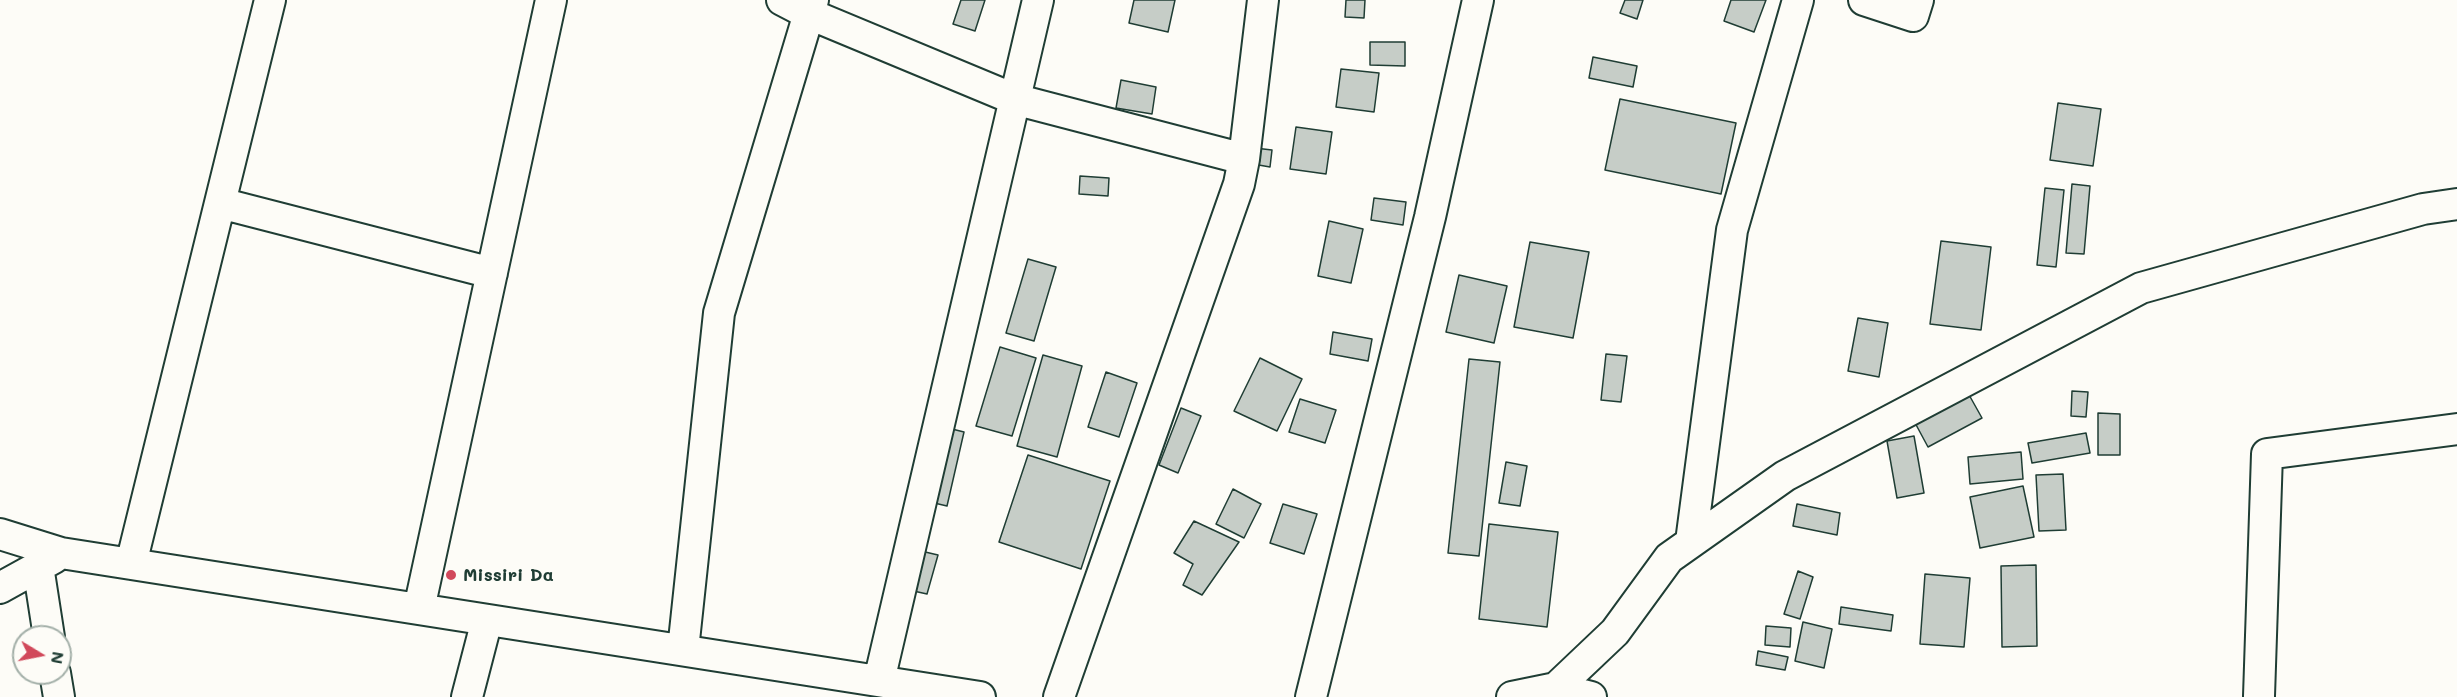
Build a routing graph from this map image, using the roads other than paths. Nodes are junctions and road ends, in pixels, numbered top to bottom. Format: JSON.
{"nodes":[{"id":1,"x":270,"y":0,"type":"edge"},
{"id":2,"x":551,"y":0,"type":"edge"},
{"id":3,"x":1038,"y":0,"type":"edge"},
{"id":4,"x":1263,"y":0,"type":"edge"},
{"id":5,"x":1478,"y":0,"type":"edge"},
{"id":6,"x":1798,"y":0,"type":"edge"},
{"id":7,"x":1864,"y":0,"type":"edge"},
{"id":8,"x":1918,"y":0,"type":"edge"},
{"id":9,"x":801,"y":4,"type":"edge"},
{"id":10,"x":1014,"y":99,"type":"junction"},
{"id":11,"x":1244,"y":159,"type":"junction"},
{"id":12,"x":220,"y":203,"type":"junction"},
{"id":13,"x":2457,"y":204,"type":"edge"},
{"id":14,"x":492,"y":273,"type":"junction"},
{"id":15,"x":2457,"y":429,"type":"edge"},
{"id":16,"x":0,"y":534,"type":"edge"},
{"id":17,"x":1691,"y":542,"type":"junction"},
{"id":18,"x":50,"y":560,"type":"junction"},
{"id":19,"x":131,"y":564,"type":"junction"},
{"id":20,"x":0,"y":588,"type":"edge"},
{"id":21,"x":419,"y":609,"type":"junction"},
{"id":22,"x":487,"y":620,"type":"junction"},
{"id":23,"x":50,"y":625,"type":"edge"},
{"id":24,"x":683,"y":650,"type":"junction"},
{"id":25,"x":879,"y":681,"type":"junction"},
{"id":26,"x":1556,"y":688,"type":"junction"},
{"id":27,"x":467,"y":697,"type":"edge"},
{"id":28,"x":980,"y":697,"type":"edge"},
{"id":29,"x":1059,"y":697,"type":"edge"},
{"id":30,"x":1311,"y":697,"type":"edge"},
{"id":31,"x":1512,"y":697,"type":"edge"},
{"id":32,"x":1591,"y":697,"type":"edge"},
{"id":33,"x":2260,"y":697,"type":"edge"}],
"edges":[{"from":1,"to":12,"type":"street"},
{"from":2,"to":14,"type":"street"},
{"from":3,"to":10,"type":"street"},
{"from":4,"to":11,"type":"street"},
{"from":5,"to":30,"type":"street"},
{"from":6,"to":17,"type":"street"},
{"from":7,"to":8,"type":"street"},
{"from":9,"to":10,"type":"street"},
{"from":9,"to":24,"type":"street"},
{"from":10,"to":11,"type":"street"},
{"from":10,"to":25,"type":"street"},
{"from":11,"to":29,"type":"street"},
{"from":12,"to":14,"type":"street"},
{"from":12,"to":19,"type":"street"},
{"from":13,"to":17,"type":"street"},
{"from":14,"to":21,"type":"street"},
{"from":15,"to":33,"type":"street"},
{"from":16,"to":18,"type":"street"},
{"from":17,"to":26,"type":"street"},
{"from":18,"to":19,"type":"street"},
{"from":18,"to":20,"type":"street"},
{"from":18,"to":23,"type":"street"},
{"from":19,"to":21,"type":"street"},
{"from":21,"to":22,"type":"street"},
{"from":22,"to":24,"type":"street"},
{"from":22,"to":27,"type":"street"},
{"from":24,"to":25,"type":"street"},
{"from":25,"to":28,"type":"street"},
{"from":26,"to":31,"type":"street"},
{"from":26,"to":32,"type":"street"}]}
